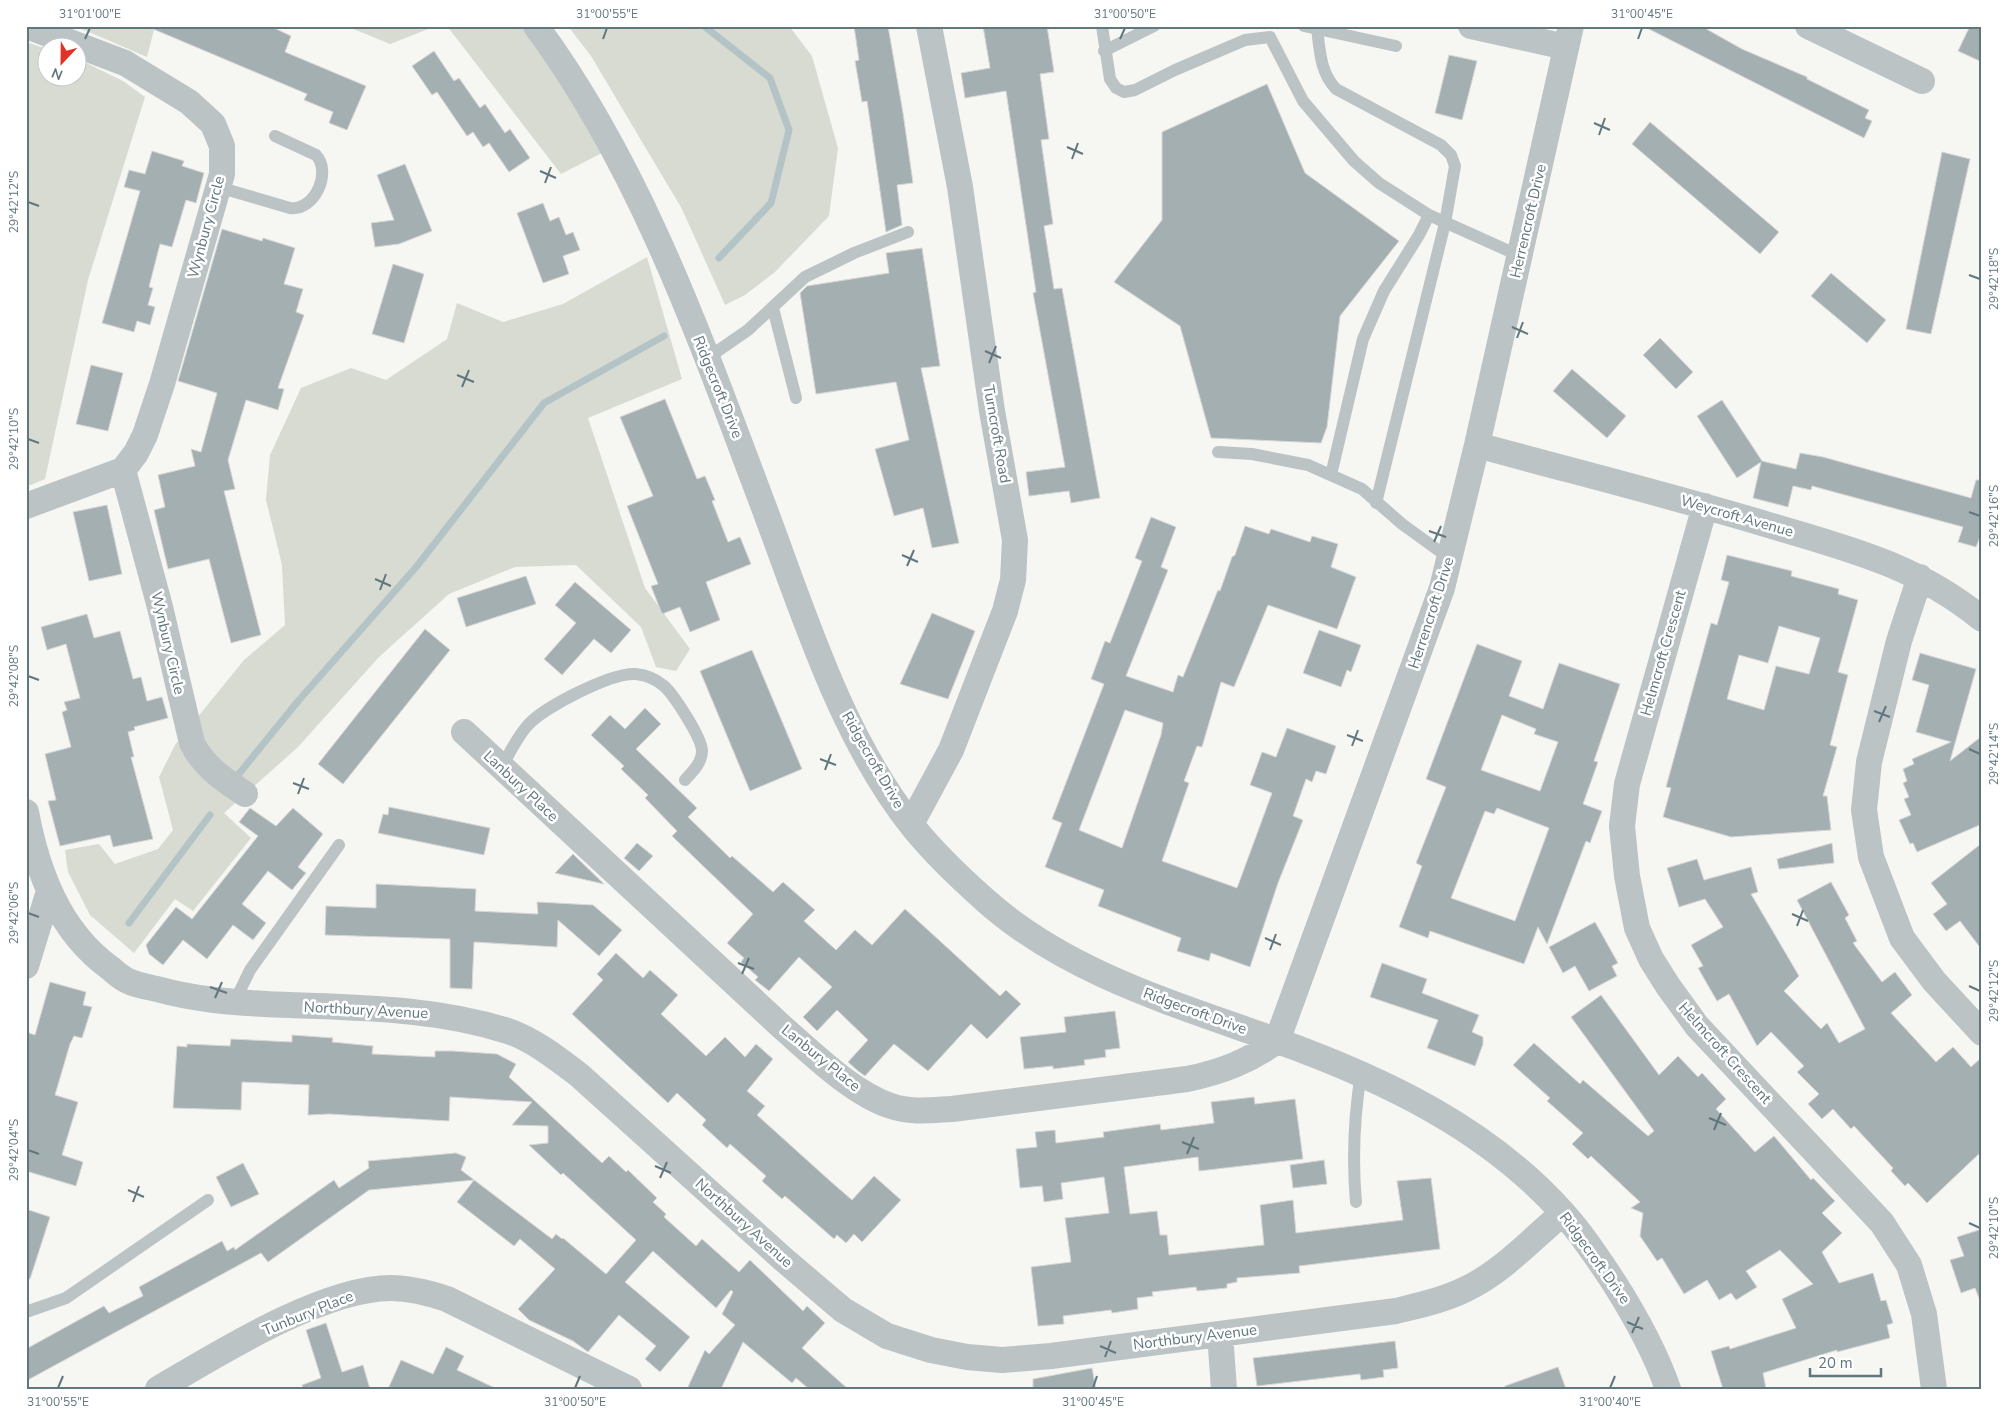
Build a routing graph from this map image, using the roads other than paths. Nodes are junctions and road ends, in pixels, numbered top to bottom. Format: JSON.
{"nodes":[{"id":1,"x":27,"y":26,"type":"edge"},
{"id":2,"x":536,"y":26,"type":"edge"},
{"id":3,"x":929,"y":26,"type":"edge"},
{"id":4,"x":1102,"y":26,"type":"edge"},
{"id":5,"x":1154,"y":26,"type":"edge"},
{"id":6,"x":1304,"y":26,"type":"edge"},
{"id":7,"x":1471,"y":26,"type":"edge"},
{"id":8,"x":1808,"y":26,"type":"edge"},
{"id":9,"x":1317,"y":29,"type":"junction"},
{"id":10,"x":1272,"y":32,"type":"edge"},
{"id":11,"x":1568,"y":37,"type":"edge"},
{"id":12,"x":1396,"y":46,"type":"dead end"},
{"id":13,"x":1104,"y":51,"type":"junction"},
{"id":14,"x":1922,"y":81,"type":"dead end"},
{"id":15,"x":275,"y":136,"type":"dead end"},
{"id":16,"x":218,"y":187,"type":"junction"},
{"id":17,"x":1429,"y":215,"type":"junction"},
{"id":18,"x":1445,"y":223,"type":"junction"},
{"id":19,"x":908,"y":232,"type":"dead end"},
{"id":20,"x":1520,"y":256,"type":"junction"},
{"id":21,"x":773,"y":308,"type":"junction"},
{"id":22,"x":706,"y":359,"type":"junction"},
{"id":23,"x":796,"y":398,"type":"dead end"},
{"id":24,"x":1478,"y":445,"type":"junction"},
{"id":25,"x":1218,"y":452,"type":"dead end"},
{"id":26,"x":123,"y":470,"type":"junction"},
{"id":27,"x":1331,"y":475,"type":"junction"},
{"id":28,"x":1376,"y":503,"type":"junction"},
{"id":29,"x":26,"y":506,"type":"edge"},
{"id":30,"x":1705,"y":506,"type":"junction"},
{"id":31,"x":1449,"y":558,"type":"junction"},
{"id":32,"x":1920,"y":577,"type":"junction"},
{"id":33,"x":1982,"y":619,"type":"edge"},
{"id":34,"x":464,"y":732,"type":"dead end"},
{"id":35,"x":502,"y":768,"type":"junction"},
{"id":36,"x":685,"y":780,"type":"dead end"},
{"id":37,"x":245,"y":794,"type":"dead end"},
{"id":38,"x":26,"y":812,"type":"edge"},
{"id":39,"x":911,"y":824,"type":"junction"},
{"id":40,"x":339,"y":845,"type":"dead end"},
{"id":41,"x":49,"y":891,"type":"junction"},
{"id":42,"x":26,"y":966,"type":"edge"},
{"id":43,"x":234,"y":1002,"type":"junction"},
{"id":44,"x":1982,"y":1033,"type":"edge"},
{"id":45,"x":1277,"y":1041,"type":"junction"},
{"id":46,"x":1361,"y":1073,"type":"junction"},
{"id":47,"x":208,"y":1200,"type":"dead end"},
{"id":48,"x":1356,"y":1202,"type":"dead end"},
{"id":49,"x":1563,"y":1212,"type":"junction"},
{"id":50,"x":26,"y":1312,"type":"edge"},
{"id":51,"x":1220,"y":1334,"type":"junction"},
{"id":52,"x":158,"y":1389,"type":"edge"},
{"id":53,"x":629,"y":1389,"type":"edge"},
{"id":54,"x":1224,"y":1389,"type":"edge"},
{"id":55,"x":1668,"y":1389,"type":"edge"},
{"id":56,"x":1934,"y":1389,"type":"edge"}],
"edges":[{"from":1,"to":16,"type":"street","name":"Wynbury Circle"},
{"from":2,"to":22,"type":"street","name":"Ridgecroft Drive"},
{"from":3,"to":39,"type":"street","name":"Turncroft Road"},
{"from":4,"to":13,"type":"lane"},
{"from":5,"to":13,"type":"lane"},
{"from":6,"to":9,"type":"lane"},
{"from":7,"to":11,"type":"street"},
{"from":8,"to":14,"type":"street"},
{"from":9,"to":12,"type":"lane"},
{"from":9,"to":18,"type":"lane"},
{"from":10,"to":13,"type":"lane"},
{"from":10,"to":17,"type":"lane"},
{"from":11,"to":20,"type":"street","name":"Herrencroft Drive"},
{"from":15,"to":16,"type":"lane"},
{"from":16,"to":26,"type":"street","name":"Wynbury Circle"},
{"from":17,"to":18,"type":"lane"},
{"from":17,"to":27,"type":"lane"},
{"from":18,"to":20,"type":"lane"},
{"from":18,"to":28,"type":"lane"},
{"from":19,"to":21,"type":"lane"},
{"from":20,"to":24,"type":"street","name":"Herrencroft Drive"},
{"from":21,"to":22,"type":"lane"},
{"from":21,"to":23,"type":"lane"},
{"from":22,"to":39,"type":"street","name":"Ridgecroft Drive"},
{"from":24,"to":30,"type":"street","name":"Weycroft Avenue"},
{"from":24,"to":31,"type":"street","name":"Herrencroft Drive"},
{"from":25,"to":27,"type":"lane"},
{"from":26,"to":29,"type":"street"},
{"from":26,"to":37,"type":"street","name":"Wynbury Circle"},
{"from":27,"to":28,"type":"lane"},
{"from":28,"to":31,"type":"lane"},
{"from":30,"to":32,"type":"street","name":"Weycroft Avenue"},
{"from":30,"to":56,"type":"street","name":"Helmcroft Crescent"},
{"from":31,"to":45,"type":"street","name":"Herrencroft Drive"},
{"from":32,"to":33,"type":"street","name":"Weycroft Avenue"},
{"from":32,"to":44,"type":"street"},
{"from":34,"to":35,"type":"street","name":"Lanbury Place"},
{"from":35,"to":36,"type":"lane"},
{"from":35,"to":45,"type":"street","name":"Lanbury Place"},
{"from":38,"to":41,"type":"street","name":"Northbury Avenue"},
{"from":39,"to":45,"type":"street","name":"Ridgecroft Drive"},
{"from":40,"to":43,"type":"lane"},
{"from":41,"to":42,"type":"street"},
{"from":41,"to":43,"type":"street","name":"Northbury Avenue"},
{"from":43,"to":51,"type":"street","name":"Northbury Avenue"},
{"from":45,"to":46,"type":"street","name":"Ridgecroft Drive"},
{"from":46,"to":48,"type":"lane"},
{"from":46,"to":49,"type":"street","name":"Ridgecroft Drive"},
{"from":47,"to":50,"type":"lane"},
{"from":49,"to":51,"type":"street","name":"Northbury Avenue"},
{"from":49,"to":55,"type":"street","name":"Ridgecroft Drive"},
{"from":51,"to":54,"type":"street"},
{"from":52,"to":53,"type":"street","name":"Tunbury Place"}]}
